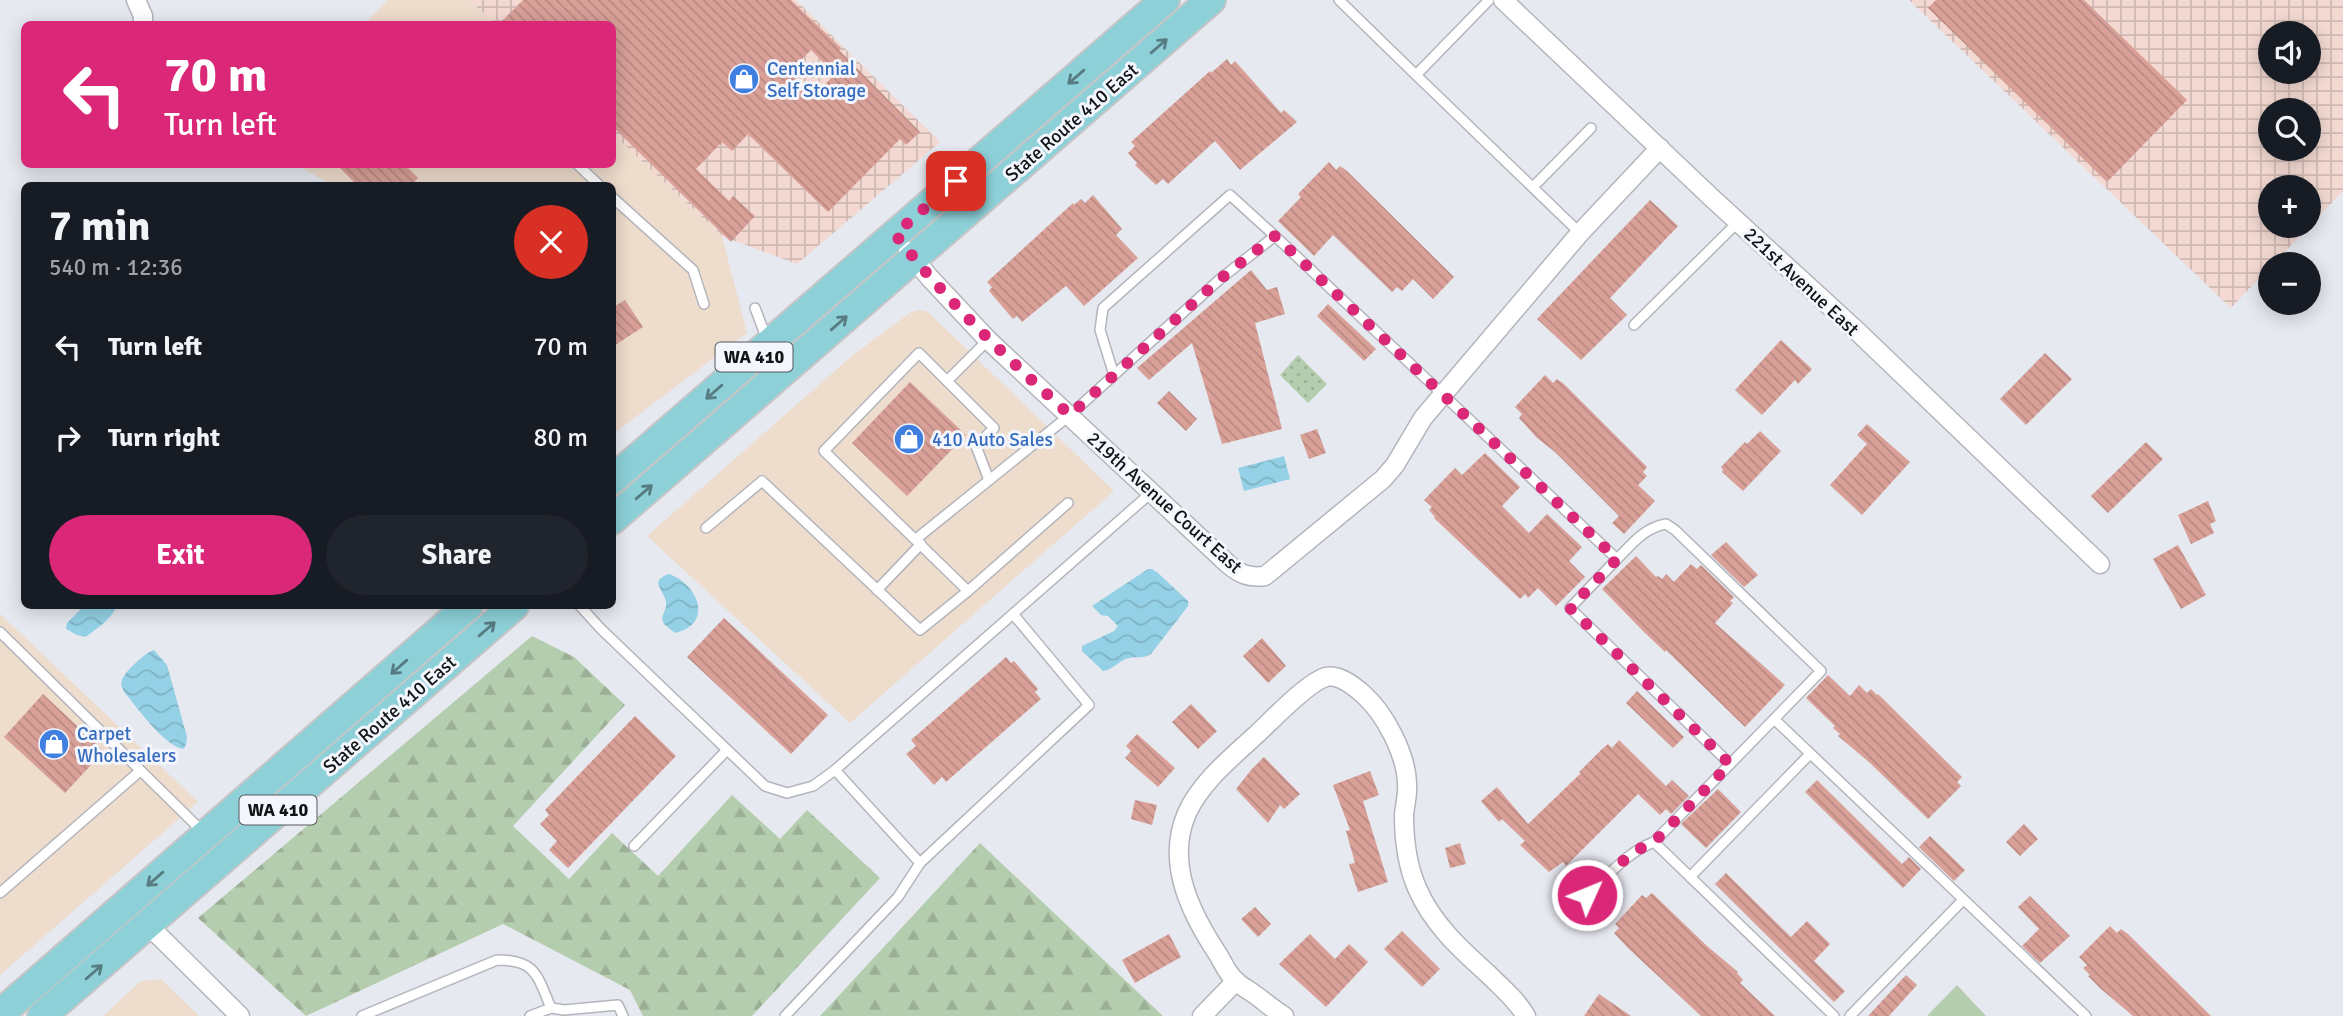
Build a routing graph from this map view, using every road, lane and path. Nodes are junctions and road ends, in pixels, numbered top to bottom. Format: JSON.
{"nodes":[{"id":1,"x":136,"y":0,"type":"edge"},
{"id":2,"x":1165,"y":0,"type":"edge"},
{"id":3,"x":1211,"y":0,"type":"edge"},
{"id":4,"x":1339,"y":0,"type":"edge"},
{"id":5,"x":1489,"y":0,"type":"edge"},
{"id":6,"x":1503,"y":0,"type":"edge"},
{"id":7,"x":143,"y":21,"type":"edge"},
{"id":8,"x":1416,"y":75,"type":"junction"},
{"id":9,"x":1591,"y":128,"type":"dead end"},
{"id":10,"x":1660,"y":148,"type":"junction"},
{"id":11,"x":581,"y":168,"type":"edge"},
{"id":12,"x":596,"y":182,"type":"edge"},
{"id":13,"x":1533,"y":187,"type":"junction"},
{"id":14,"x":616,"y":201,"type":"edge"},
{"id":15,"x":1738,"y":222,"type":"junction"},
{"id":16,"x":1580,"y":233,"type":"junction"},
{"id":17,"x":895,"y":234,"type":"junction"},
{"id":18,"x":1275,"y":236,"type":"junction"},
{"id":19,"x":914,"y":258,"type":"junction"},
{"id":20,"x":704,"y":304,"type":"dead end"},
{"id":21,"x":755,"y":307,"type":"dead end"},
{"id":22,"x":1634,"y":325,"type":"dead end"},
{"id":23,"x":988,"y":340,"type":"junction"},
{"id":24,"x":769,"y":345,"type":"junction"},
{"id":25,"x":787,"y":368,"type":"junction"},
{"id":26,"x":1114,"y":375,"type":"junction"},
{"id":27,"x":947,"y":381,"type":"junction"},
{"id":28,"x":1444,"y":395,"type":"junction"},
{"id":29,"x":1070,"y":415,"type":"junction"},
{"id":30,"x":616,"y":477,"type":"edge"},
{"id":31,"x":989,"y":480,"type":"junction"},
{"id":32,"x":1152,"y":492,"type":"junction"},
{"id":33,"x":1068,"y":503,"type":"dead end"},
{"id":34,"x":616,"y":517,"type":"edge"},
{"id":35,"x":706,"y":528,"type":"dead end"},
{"id":36,"x":918,"y":541,"type":"junction"},
{"id":37,"x":1617,"y":559,"type":"junction"},
{"id":38,"x":2100,"y":564,"type":"dead end"},
{"id":39,"x":877,"y":590,"type":"junction"},
{"id":40,"x":968,"y":591,"type":"junction"},
{"id":41,"x":465,"y":609,"type":"edge"},
{"id":42,"x":511,"y":609,"type":"edge"},
{"id":43,"x":583,"y":609,"type":"edge"},
{"id":44,"x":1013,"y":614,"type":"junction"},
{"id":45,"x":0,"y":632,"type":"edge"},
{"id":46,"x":1774,"y":719,"type":"junction"},
{"id":47,"x":727,"y":750,"type":"junction"},
{"id":48,"x":1810,"y":755,"type":"junction"},
{"id":49,"x":1730,"y":764,"type":"junction"},
{"id":50,"x":835,"y":770,"type":"junction"},
{"id":51,"x":141,"y":771,"type":"junction"},
{"id":52,"x":206,"y":835,"type":"junction"},
{"id":53,"x":1654,"y":842,"type":"junction"},
{"id":54,"x":634,"y":846,"type":"dead end"},
{"id":55,"x":920,"y":863,"type":"junction"},
{"id":56,"x":1690,"y":877,"type":"junction"},
{"id":57,"x":0,"y":893,"type":"edge"},
{"id":58,"x":1587,"y":895,"type":"dead end"},
{"id":59,"x":1963,"y":900,"type":"junction"},
{"id":60,"x":149,"y":925,"type":"junction"},
{"id":61,"x":1235,"y":982,"type":"junction"},
{"id":62,"x":551,"y":1007,"type":"junction"},
{"id":63,"x":565,"y":1013,"type":"edge"},
{"id":64,"x":0,"y":1014,"type":"edge"},
{"id":65,"x":42,"y":1016,"type":"edge"},
{"id":66,"x":240,"y":1016,"type":"edge"},
{"id":67,"x":362,"y":1016,"type":"edge"},
{"id":68,"x":530,"y":1016,"type":"edge"},
{"id":69,"x":623,"y":1016,"type":"edge"},
{"id":70,"x":785,"y":1016,"type":"edge"},
{"id":71,"x":1202,"y":1016,"type":"edge"},
{"id":72,"x":1284,"y":1016,"type":"edge"},
{"id":73,"x":1526,"y":1016,"type":"edge"},
{"id":74,"x":1834,"y":1016,"type":"edge"},
{"id":75,"x":1850,"y":1016,"type":"edge"},
{"id":76,"x":2086,"y":1016,"type":"edge"}],
"edges":[{"from":1,"to":7,"type":"street"},
{"from":2,"to":17,"type":"main road","name":"State Route 410 East","number":"WA 410","one_way":true},
{"from":19,"to":3,"type":"main road","name":"State Route 410 East","number":"WA 410","one_way":true},
{"from":4,"to":8,"type":"lane"},
{"from":5,"to":8,"type":"lane"},
{"from":6,"to":10,"type":"street","name":"221st Avenue East"},
{"from":8,"to":13,"type":"lane"},
{"from":9,"to":13,"type":"lane"},
{"from":10,"to":15,"type":"street","name":"221st Avenue East"},
{"from":10,"to":16,"type":"street"},
{"from":11,"to":12,"type":"lane"},
{"from":13,"to":16,"type":"lane"},
{"from":14,"to":20,"type":"lane"},
{"from":15,"to":22,"type":"lane"},
{"from":15,"to":38,"type":"street","name":"221st Avenue East"},
{"from":16,"to":28,"type":"street"},
{"from":17,"to":19,"type":"street","name":"219th Avenue Court East"},
{"from":17,"to":24,"type":"main road","name":"State Route 410 East","number":"WA 410"},
{"from":18,"to":26,"type":"lane"},
{"from":18,"to":26,"type":"lane"},
{"from":18,"to":28,"type":"lane"},
{"from":19,"to":23,"type":"street","name":"219th Avenue Court East"},
{"from":25,"to":19,"type":"main road","name":"State Route 410 East","number":"WA 410","one_way":true},
{"from":21,"to":24,"type":"lane"},
{"from":23,"to":27,"type":"lane"},
{"from":23,"to":29,"type":"street","name":"219th Avenue Court East"},
{"from":24,"to":25,"type":"lane"},
{"from":24,"to":30,"type":"main road","name":"State Route 410 East","number":"WA 410","one_way":true},
{"from":34,"to":25,"type":"main road","name":"State Route 410 East","number":"WA 410","one_way":true},
{"from":26,"to":29,"type":"lane"},
{"from":27,"to":31,"type":"lane"},
{"from":27,"to":36,"type":"lane"},
{"from":28,"to":32,"type":"street","name":"219th Avenue Court East"},
{"from":28,"to":37,"type":"lane"},
{"from":29,"to":31,"type":"lane"},
{"from":29,"to":32,"type":"street","name":"219th Avenue Court East"},
{"from":31,"to":36,"type":"lane"},
{"from":32,"to":44,"type":"lane"},
{"from":33,"to":40,"type":"lane"},
{"from":35,"to":39,"type":"lane"},
{"from":36,"to":39,"type":"lane"},
{"from":36,"to":40,"type":"lane"},
{"from":37,"to":46,"type":"lane"},
{"from":37,"to":49,"type":"lane"},
{"from":39,"to":40,"type":"lane"},
{"from":41,"to":52,"type":"main road","name":"State Route 410 East","number":"WA 410","one_way":true},
{"from":60,"to":42,"type":"main road","name":"State Route 410 East","number":"WA 410","one_way":true},
{"from":43,"to":47,"type":"lane"},
{"from":44,"to":50,"type":"lane"},
{"from":44,"to":55,"type":"lane"},
{"from":45,"to":51,"type":"lane"},
{"from":46,"to":48,"type":"lane"},
{"from":46,"to":49,"type":"lane"},
{"from":47,"to":50,"type":"lane"},
{"from":47,"to":54,"type":"lane"},
{"from":48,"to":56,"type":"lane"},
{"from":48,"to":59,"type":"lane"},
{"from":49,"to":53,"type":"lane"},
{"from":50,"to":55,"type":"lane"},
{"from":51,"to":52,"type":"lane"},
{"from":51,"to":57,"type":"lane"},
{"from":52,"to":64,"type":"main road","name":"State Route 410 East","number":"WA 410","one_way":true},
{"from":53,"to":56,"type":"lane"},
{"from":53,"to":58,"type":"lane"},
{"from":55,"to":70,"type":"lane"},
{"from":56,"to":74,"type":"lane"},
{"from":59,"to":75,"type":"lane"},
{"from":59,"to":76,"type":"lane"},
{"from":65,"to":60,"type":"main road","name":"State Route 410 East","number":"WA 410","one_way":true},
{"from":60,"to":66,"type":"street"},
{"from":61,"to":71,"type":"street"},
{"from":61,"to":72,"type":"street"},
{"from":61,"to":73,"type":"street"},
{"from":62,"to":63,"type":"lane"},
{"from":62,"to":67,"type":"lane"},
{"from":62,"to":68,"type":"lane"},
{"from":63,"to":69,"type":"lane"}]}
